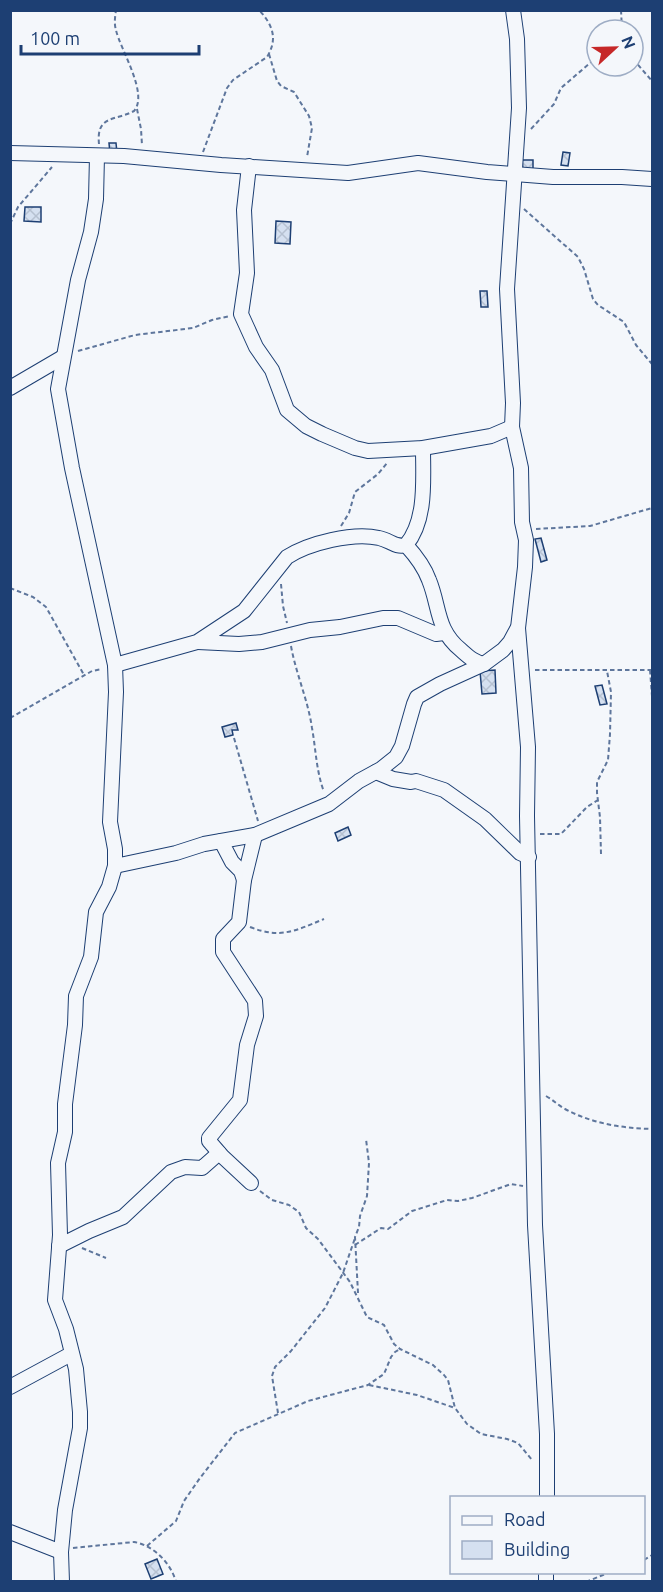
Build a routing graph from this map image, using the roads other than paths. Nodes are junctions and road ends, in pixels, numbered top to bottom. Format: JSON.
{"nodes":[{"id":1,"x":513,"y":10,"type":"edge"},
{"id":2,"x":10,"y":153,"type":"edge"},
{"id":3,"x":97,"y":156,"type":"junction"},
{"id":4,"x":249,"y":166,"type":"junction"},
{"id":5,"x":514,"y":174,"type":"junction"},
{"id":6,"x":652,"y":179,"type":"edge"},
{"id":7,"x":63,"y":357,"type":"junction"},
{"id":8,"x":10,"y":388,"type":"edge"},
{"id":9,"x":512,"y":427,"type":"junction"},
{"id":10,"x":423,"y":448,"type":"junction"},
{"id":11,"x":406,"y":545,"type":"junction"},
{"id":12,"x":518,"y":628,"type":"junction"},
{"id":13,"x":444,"y":633,"type":"junction"},
{"id":14,"x":197,"y":642,"type":"junction"},
{"id":15,"x":484,"y":664,"type":"junction"},
{"id":16,"x":115,"y":669,"type":"junction"},
{"id":17,"x":376,"y":772,"type":"junction"},
{"id":18,"x":258,"y":833,"type":"junction"},
{"id":19,"x":220,"y":841,"type":"junction"},
{"id":20,"x":529,"y":857,"type":"junction"},
{"id":21,"x":116,"y":866,"type":"junction"},
{"id":22,"x":244,"y":880,"type":"junction"},
{"id":23,"x":219,"y":1153,"type":"junction"},
{"id":24,"x":251,"y":1183,"type":"road end"},
{"id":25,"x":60,"y":1245,"type":"junction"},
{"id":26,"x":72,"y":1354,"type":"junction"},
{"id":27,"x":10,"y":1388,"type":"edge"},
{"id":28,"x":547,"y":1496,"type":"edge"},
{"id":29,"x":10,"y":1532,"type":"edge"},
{"id":30,"x":61,"y":1548,"type":"junction"},
{"id":31,"x":62,"y":1581,"type":"edge"}],
"edges":[{"from":1,"to":5,"type":"street"},
{"from":2,"to":3,"type":"street"},
{"from":3,"to":4,"type":"street"},
{"from":3,"to":7,"type":"street"},
{"from":4,"to":5,"type":"street"},
{"from":4,"to":10,"type":"street"},
{"from":5,"to":6,"type":"street"},
{"from":5,"to":9,"type":"street"},
{"from":7,"to":8,"type":"street"},
{"from":7,"to":16,"type":"street"},
{"from":9,"to":10,"type":"street"},
{"from":9,"to":12,"type":"street"},
{"from":10,"to":11,"type":"street"},
{"from":11,"to":13,"type":"street"},
{"from":11,"to":14,"type":"street"},
{"from":12,"to":15,"type":"street"},
{"from":12,"to":20,"type":"street"},
{"from":13,"to":14,"type":"street"},
{"from":13,"to":15,"type":"street"},
{"from":14,"to":16,"type":"street"},
{"from":15,"to":17,"type":"street"},
{"from":16,"to":21,"type":"street"},
{"from":17,"to":18,"type":"street"},
{"from":17,"to":20,"type":"street"},
{"from":18,"to":19,"type":"street"},
{"from":18,"to":22,"type":"street"},
{"from":19,"to":21,"type":"street"},
{"from":19,"to":22,"type":"street"},
{"from":20,"to":28,"type":"street"},
{"from":21,"to":25,"type":"street"},
{"from":22,"to":23,"type":"street"},
{"from":23,"to":24,"type":"street"},
{"from":23,"to":25,"type":"street"},
{"from":25,"to":26,"type":"street"},
{"from":26,"to":27,"type":"street"},
{"from":26,"to":30,"type":"street"},
{"from":29,"to":30,"type":"street"},
{"from":30,"to":31,"type":"street"}]}
